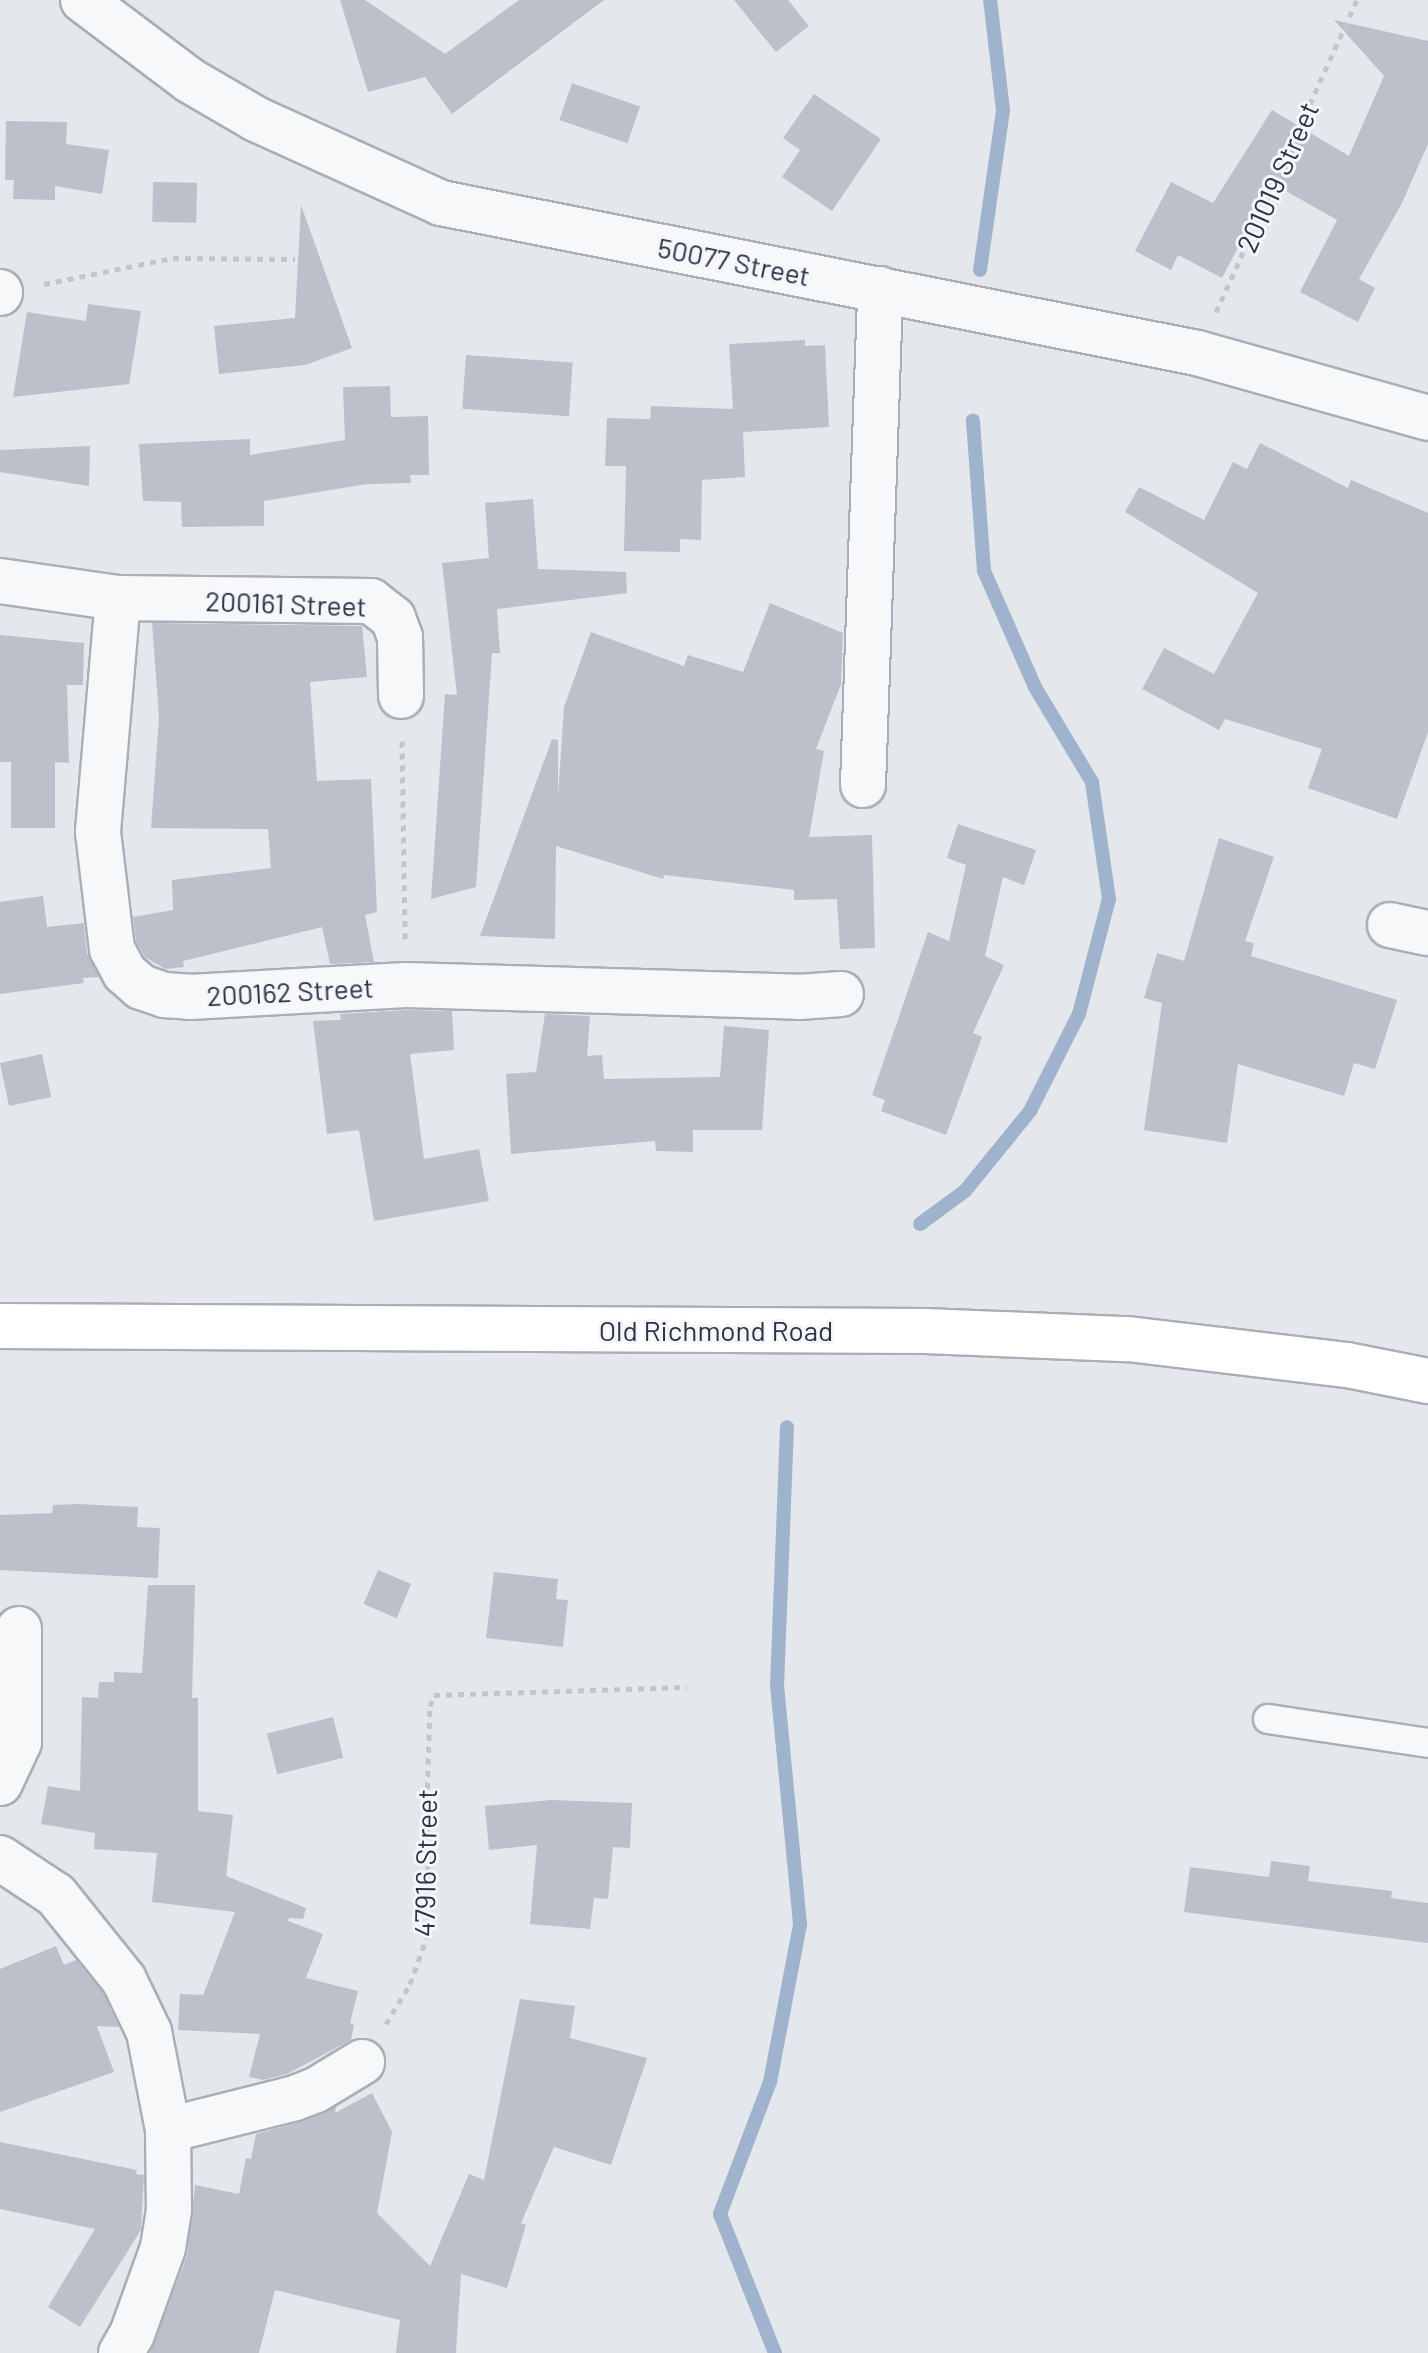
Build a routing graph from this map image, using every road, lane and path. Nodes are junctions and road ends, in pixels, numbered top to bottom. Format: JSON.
{"nodes":[{"id":1,"x":83,"y":0,"type":"edge"},
{"id":2,"x":1357,"y":0,"type":"edge"},
{"id":3,"x":295,"y":259,"type":"dead end"},
{"id":4,"x":880,"y":289,"type":"junction"},
{"id":5,"x":0,"y":292,"type":"edge"},
{"id":6,"x":1197,"y":353,"type":"junction"},
{"id":7,"x":1428,"y":418,"type":"edge"},
{"id":8,"x":0,"y":581,"type":"edge"},
{"id":9,"x":118,"y":598,"type":"junction"},
{"id":10,"x":401,"y":696,"type":"joint"},
{"id":11,"x":863,"y":785,"type":"dead end"},
{"id":12,"x":406,"y":985,"type":"junction"},
{"id":13,"x":841,"y":994,"type":"dead end"},
{"id":14,"x":0,"y":1326,"type":"edge"},
{"id":15,"x":1428,"y":1381,"type":"edge"},
{"id":16,"x":19,"y":1629,"type":"dead end"},
{"id":17,"x":687,"y":1687,"type":"dead end"},
{"id":18,"x":1268,"y":1719,"type":"dead end"},
{"id":19,"x":1428,"y":1743,"type":"edge"},
{"id":20,"x":0,"y":1783,"type":"edge"},
{"id":21,"x":0,"y":1858,"type":"edge"},
{"id":22,"x":362,"y":2062,"type":"joint"},
{"id":23,"x":168,"y":2130,"type":"junction"},
{"id":24,"x":121,"y":2353,"type":"edge"}],
"edges":[{"from":1,"to":4,"type":"street","name":"50077 Street"},
{"from":2,"to":6,"type":"path","name":"201019 Street"},
{"from":3,"to":5,"type":"path"},
{"from":4,"to":6,"type":"street","name":"50077 Street"},
{"from":4,"to":11,"type":"street"},
{"from":6,"to":7,"type":"street","name":"50077 Street"},
{"from":8,"to":9,"type":"street","name":"200161 Street"},
{"from":9,"to":10,"type":"street","name":"200161 Street"},
{"from":9,"to":12,"type":"street","name":"200162 Street"},
{"from":10,"to":12,"type":"path"},
{"from":12,"to":13,"type":"street","name":"200162 Street"},
{"from":14,"to":15,"type":"street","name":"Old Richmond Road"},
{"from":16,"to":20,"type":"street"},
{"from":17,"to":22,"type":"path","name":"47916 Street"},
{"from":18,"to":19,"type":"lane"},
{"from":21,"to":23,"type":"street"},
{"from":22,"to":23,"type":"street"},
{"from":23,"to":24,"type":"street"}]}
